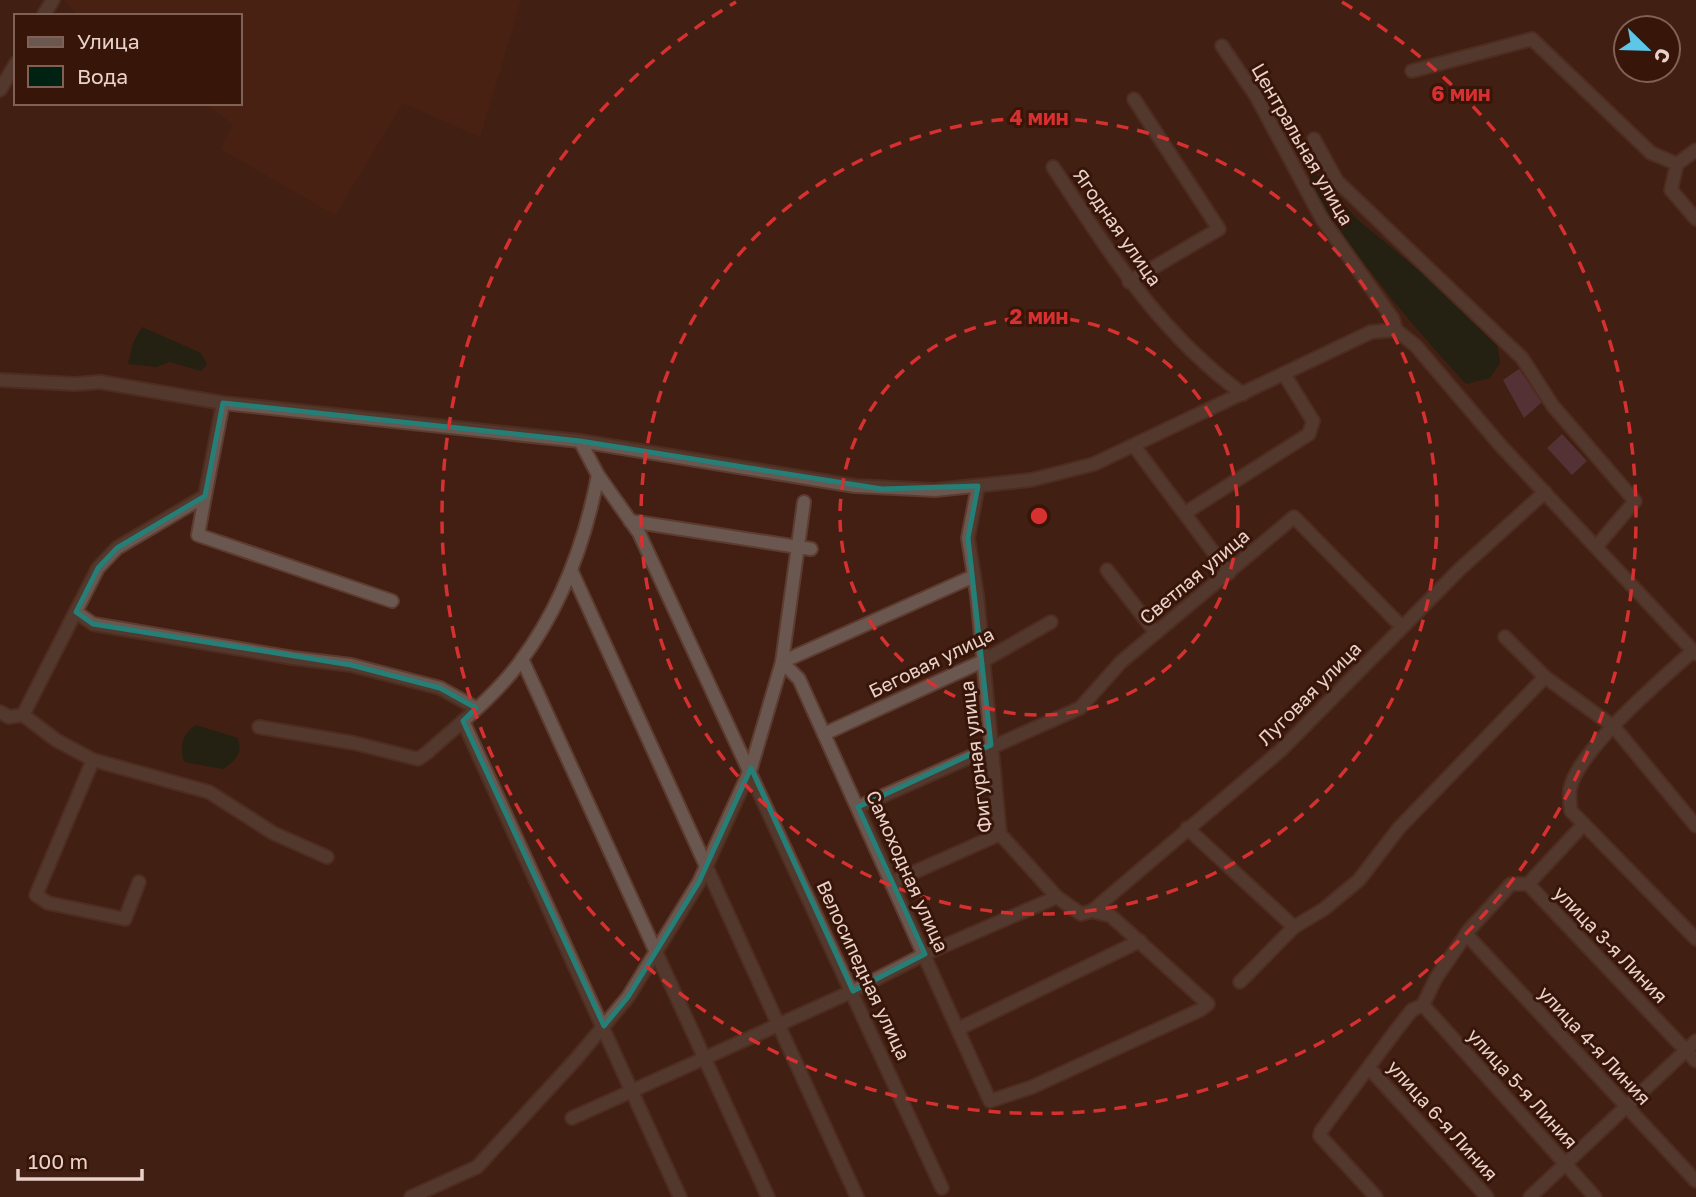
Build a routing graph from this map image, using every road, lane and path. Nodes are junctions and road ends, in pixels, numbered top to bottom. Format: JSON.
{"nodes":[{"id":1,"x":1222,"y":46,"type":"dead end"},
{"id":2,"x":14,"y":66,"type":"edge"},
{"id":3,"x":1412,"y":71,"type":"dead end"},
{"id":4,"x":0,"y":90,"type":"edge"},
{"id":5,"x":1135,"y":99,"type":"dead end"},
{"id":6,"x":1314,"y":139,"type":"dead end"},
{"id":7,"x":1696,"y":150,"type":"edge"},
{"id":8,"x":1677,"y":164,"type":"junction"},
{"id":9,"x":1053,"y":167,"type":"dead end"},
{"id":10,"x":1696,"y":219,"type":"edge"},
{"id":11,"x":1129,"y":282,"type":"junction"},
{"id":12,"x":1395,"y":331,"type":"junction"},
{"id":13,"x":1284,"y":374,"type":"junction"},
{"id":14,"x":0,"y":380,"type":"edge"},
{"id":15,"x":1243,"y":394,"type":"junction"},
{"id":16,"x":223,"y":403,"type":"junction"},
{"id":17,"x":580,"y":441,"type":"junction"},
{"id":18,"x":1134,"y":446,"type":"junction"},
{"id":19,"x":598,"y":475,"type":"junction"},
{"id":20,"x":978,"y":486,"type":"junction"},
{"id":21,"x":1545,"y":492,"type":"junction"},
{"id":22,"x":205,"y":496,"type":"junction"},
{"id":23,"x":804,"y":502,"type":"dead end"},
{"id":24,"x":1185,"y":513,"type":"junction"},
{"id":25,"x":630,"y":521,"type":"junction"},
{"id":26,"x":798,"y":547,"type":"junction"},
{"id":27,"x":1596,"y":547,"type":"junction"},
{"id":28,"x":811,"y":549,"type":"dead end"},
{"id":29,"x":1107,"y":570,"type":"dead end"},
{"id":30,"x":572,"y":572,"type":"junction"},
{"id":31,"x":1229,"y":573,"type":"junction"},
{"id":32,"x":974,"y":576,"type":"junction"},
{"id":33,"x":393,"y":601,"type":"dead end"},
{"id":34,"x":76,"y":612,"type":"junction"},
{"id":35,"x":1051,"y":622,"type":"dead end"},
{"id":36,"x":1402,"y":627,"type":"junction"},
{"id":37,"x":1156,"y":633,"type":"junction"},
{"id":38,"x":1505,"y":637,"type":"dead end"},
{"id":39,"x":1694,"y":652,"type":"edge"},
{"id":40,"x":522,"y":659,"type":"junction"},
{"id":41,"x":983,"y":661,"type":"junction"},
{"id":42,"x":782,"y":662,"type":"junction"},
{"id":43,"x":1545,"y":677,"type":"junction"},
{"id":44,"x":476,"y":708,"type":"junction"},
{"id":45,"x":0,"y":712,"type":"edge"},
{"id":46,"x":23,"y":715,"type":"junction"},
{"id":47,"x":463,"y":720,"type":"junction"},
{"id":48,"x":259,"y":727,"type":"dead end"},
{"id":49,"x":1614,"y":727,"type":"junction"},
{"id":50,"x":824,"y":734,"type":"junction"},
{"id":51,"x":991,"y":744,"type":"junction"},
{"id":52,"x":93,"y":760,"type":"junction"},
{"id":53,"x":751,"y":768,"type":"junction"},
{"id":54,"x":858,"y":807,"type":"junction"},
{"id":55,"x":1584,"y":824,"type":"junction"},
{"id":56,"x":1696,"y":826,"type":"edge"},
{"id":57,"x":1186,"y":828,"type":"junction"},
{"id":58,"x":1000,"y":834,"type":"junction"},
{"id":59,"x":327,"y":857,"type":"dead end"},
{"id":60,"x":706,"y":866,"type":"junction"},
{"id":61,"x":139,"y":882,"type":"dead end"},
{"id":62,"x":892,"y":882,"type":"junction"},
{"id":63,"x":1528,"y":884,"type":"junction"},
{"id":64,"x":1057,"y":897,"type":"junction"},
{"id":65,"x":1092,"y":911,"type":"junction"},
{"id":66,"x":1294,"y":928,"type":"junction"},
{"id":67,"x":1466,"y":934,"type":"junction"},
{"id":68,"x":1696,"y":939,"type":"edge"},
{"id":69,"x":1140,"y":942,"type":"junction"},
{"id":70,"x":655,"y":954,"type":"junction"},
{"id":71,"x":925,"y":954,"type":"junction"},
{"id":72,"x":1240,"y":982,"type":"dead end"},
{"id":73,"x":853,"y":992,"type":"junction"},
{"id":74,"x":1423,"y":1005,"type":"junction"},
{"id":75,"x":778,"y":1025,"type":"junction"},
{"id":76,"x":604,"y":1026,"type":"junction"},
{"id":77,"x":958,"y":1029,"type":"junction"},
{"id":78,"x":1691,"y":1046,"type":"edge"},
{"id":79,"x":703,"y":1058,"type":"junction"},
{"id":80,"x":1696,"y":1061,"type":"edge"},
{"id":81,"x":1370,"y":1069,"type":"junction"},
{"id":82,"x":632,"y":1090,"type":"junction"},
{"id":83,"x":990,"y":1101,"type":"joint"},
{"id":84,"x":1625,"y":1105,"type":"junction"},
{"id":85,"x":572,"y":1118,"type":"dead end"},
{"id":86,"x":1565,"y":1164,"type":"junction"},
{"id":87,"x":1696,"y":1181,"type":"edge"},
{"id":88,"x":942,"y":1188,"type":"dead end"},
{"id":89,"x":411,"y":1197,"type":"edge"},
{"id":90,"x":680,"y":1197,"type":"edge"},
{"id":91,"x":768,"y":1197,"type":"edge"},
{"id":92,"x":857,"y":1197,"type":"edge"},
{"id":93,"x":1376,"y":1197,"type":"edge"},
{"id":94,"x":1487,"y":1197,"type":"edge"},
{"id":95,"x":1530,"y":1197,"type":"edge"},
{"id":96,"x":1595,"y":1197,"type":"edge"}],
"edges":[{"from":1,"to":12,"type":"street","name":"Центральная улица"},
{"from":2,"to":4,"type":"street"},
{"from":3,"to":8,"type":"street"},
{"from":5,"to":11,"type":"street"},
{"from":6,"to":27,"type":"street"},
{"from":7,"to":8,"type":"street"},
{"from":8,"to":10,"type":"street"},
{"from":9,"to":11,"type":"street","name":"Ягодная улица"},
{"from":11,"to":15,"type":"street","name":"Ягодная улица"},
{"from":12,"to":13,"type":"street"},
{"from":12,"to":21,"type":"street"},
{"from":13,"to":15,"type":"street"},
{"from":13,"to":24,"type":"street"},
{"from":14,"to":16,"type":"street"},
{"from":15,"to":18,"type":"street"},
{"from":16,"to":17,"type":"street"},
{"from":16,"to":22,"type":"street"},
{"from":17,"to":19,"type":"street","name":"Велосипедная улица"},
{"from":17,"to":20,"type":"street"},
{"from":18,"to":20,"type":"street"},
{"from":18,"to":24,"type":"street"},
{"from":19,"to":25,"type":"street","name":"Велосипедная улица"},
{"from":19,"to":30,"type":"street"},
{"from":20,"to":32,"type":"street","name":"Фигурная улица"},
{"from":21,"to":27,"type":"street"},
{"from":21,"to":36,"type":"street","name":"Луговая улица"},
{"from":22,"to":33,"type":"street"},
{"from":22,"to":34,"type":"street"},
{"from":23,"to":26,"type":"street"},
{"from":24,"to":31,"type":"street"},
{"from":25,"to":26,"type":"street"},
{"from":25,"to":53,"type":"street","name":"Велосипедная улица"},
{"from":26,"to":28,"type":"street"},
{"from":26,"to":42,"type":"street"},
{"from":27,"to":39,"type":"street"},
{"from":29,"to":37,"type":"street"},
{"from":30,"to":40,"type":"street"},
{"from":30,"to":60,"type":"street"},
{"from":31,"to":36,"type":"street","name":"Светлая улица"},
{"from":31,"to":37,"type":"street","name":"Светлая улица"},
{"from":32,"to":41,"type":"street","name":"Фигурная улица"},
{"from":32,"to":42,"type":"street"},
{"from":34,"to":44,"type":"street"},
{"from":34,"to":46,"type":"street"},
{"from":35,"to":41,"type":"street","name":"Беговая улица"},
{"from":36,"to":57,"type":"street","name":"Луговая улица"},
{"from":37,"to":51,"type":"street","name":"Светлая улица"},
{"from":38,"to":43,"type":"street"},
{"from":39,"to":49,"type":"street"},
{"from":40,"to":44,"type":"street"},
{"from":40,"to":70,"type":"street"},
{"from":41,"to":50,"type":"street","name":"Беговая улица"},
{"from":41,"to":51,"type":"street","name":"Фигурная улица"},
{"from":42,"to":50,"type":"street","name":"Самоходная улица"},
{"from":42,"to":53,"type":"street"},
{"from":43,"to":49,"type":"street"},
{"from":43,"to":66,"type":"street"},
{"from":44,"to":47,"type":"street"},
{"from":45,"to":46,"type":"street"},
{"from":46,"to":52,"type":"street"},
{"from":47,"to":48,"type":"street"},
{"from":47,"to":76,"type":"street"},
{"from":49,"to":55,"type":"street"},
{"from":49,"to":56,"type":"street"},
{"from":50,"to":54,"type":"street","name":"Самоходная улица"},
{"from":51,"to":54,"type":"street","name":"Светлая улица"},
{"from":51,"to":58,"type":"street","name":"Фигурная улица"},
{"from":52,"to":59,"type":"street"},
{"from":52,"to":61,"type":"street"},
{"from":53,"to":60,"type":"street"},
{"from":53,"to":73,"type":"street","name":"Велосипедная улица"},
{"from":54,"to":62,"type":"street","name":"Самоходная улица"},
{"from":55,"to":63,"type":"street"},
{"from":55,"to":68,"type":"street"},
{"from":57,"to":65,"type":"street","name":"Луговая улица"},
{"from":57,"to":66,"type":"street"},
{"from":58,"to":62,"type":"street"},
{"from":58,"to":64,"type":"street","name":"Фигурная улица"},
{"from":60,"to":70,"type":"street"},
{"from":60,"to":75,"type":"street"},
{"from":62,"to":71,"type":"street","name":"Самоходная улица"},
{"from":63,"to":67,"type":"street"},
{"from":63,"to":78,"type":"street","name":"улица 3-я Линия"},
{"from":64,"to":65,"type":"street","name":"Фигурная улица"},
{"from":64,"to":71,"type":"street"},
{"from":65,"to":69,"type":"street","name":"Фигурная улица"},
{"from":66,"to":72,"type":"street"},
{"from":67,"to":74,"type":"street"},
{"from":67,"to":84,"type":"street","name":"улица 4-я Линия"},
{"from":69,"to":77,"type":"street"},
{"from":69,"to":83,"type":"street","name":"Фигурная улица"},
{"from":70,"to":76,"type":"street"},
{"from":70,"to":79,"type":"street"},
{"from":71,"to":73,"type":"street"},
{"from":71,"to":77,"type":"street","name":"Самоходная улица"},
{"from":73,"to":75,"type":"street"},
{"from":73,"to":88,"type":"street","name":"Велосипедная улица"},
{"from":74,"to":81,"type":"street"},
{"from":74,"to":86,"type":"street","name":"улица 5-я Линия"},
{"from":75,"to":79,"type":"street"},
{"from":75,"to":92,"type":"street"},
{"from":76,"to":82,"type":"street"},
{"from":76,"to":89,"type":"street"},
{"from":77,"to":83,"type":"street","name":"Самоходная улица"},
{"from":78,"to":80,"type":"street","name":"улица 3-я Линия"},
{"from":78,"to":84,"type":"street"},
{"from":79,"to":82,"type":"street"},
{"from":79,"to":91,"type":"street"},
{"from":81,"to":93,"type":"street"},
{"from":81,"to":94,"type":"street","name":"улица 6-я Линия"},
{"from":82,"to":85,"type":"street"},
{"from":82,"to":90,"type":"street"},
{"from":84,"to":86,"type":"street"},
{"from":84,"to":87,"type":"street","name":"улица 4-я Линия"},
{"from":86,"to":95,"type":"street"},
{"from":86,"to":96,"type":"street","name":"улица 5-я Линия"}]}
